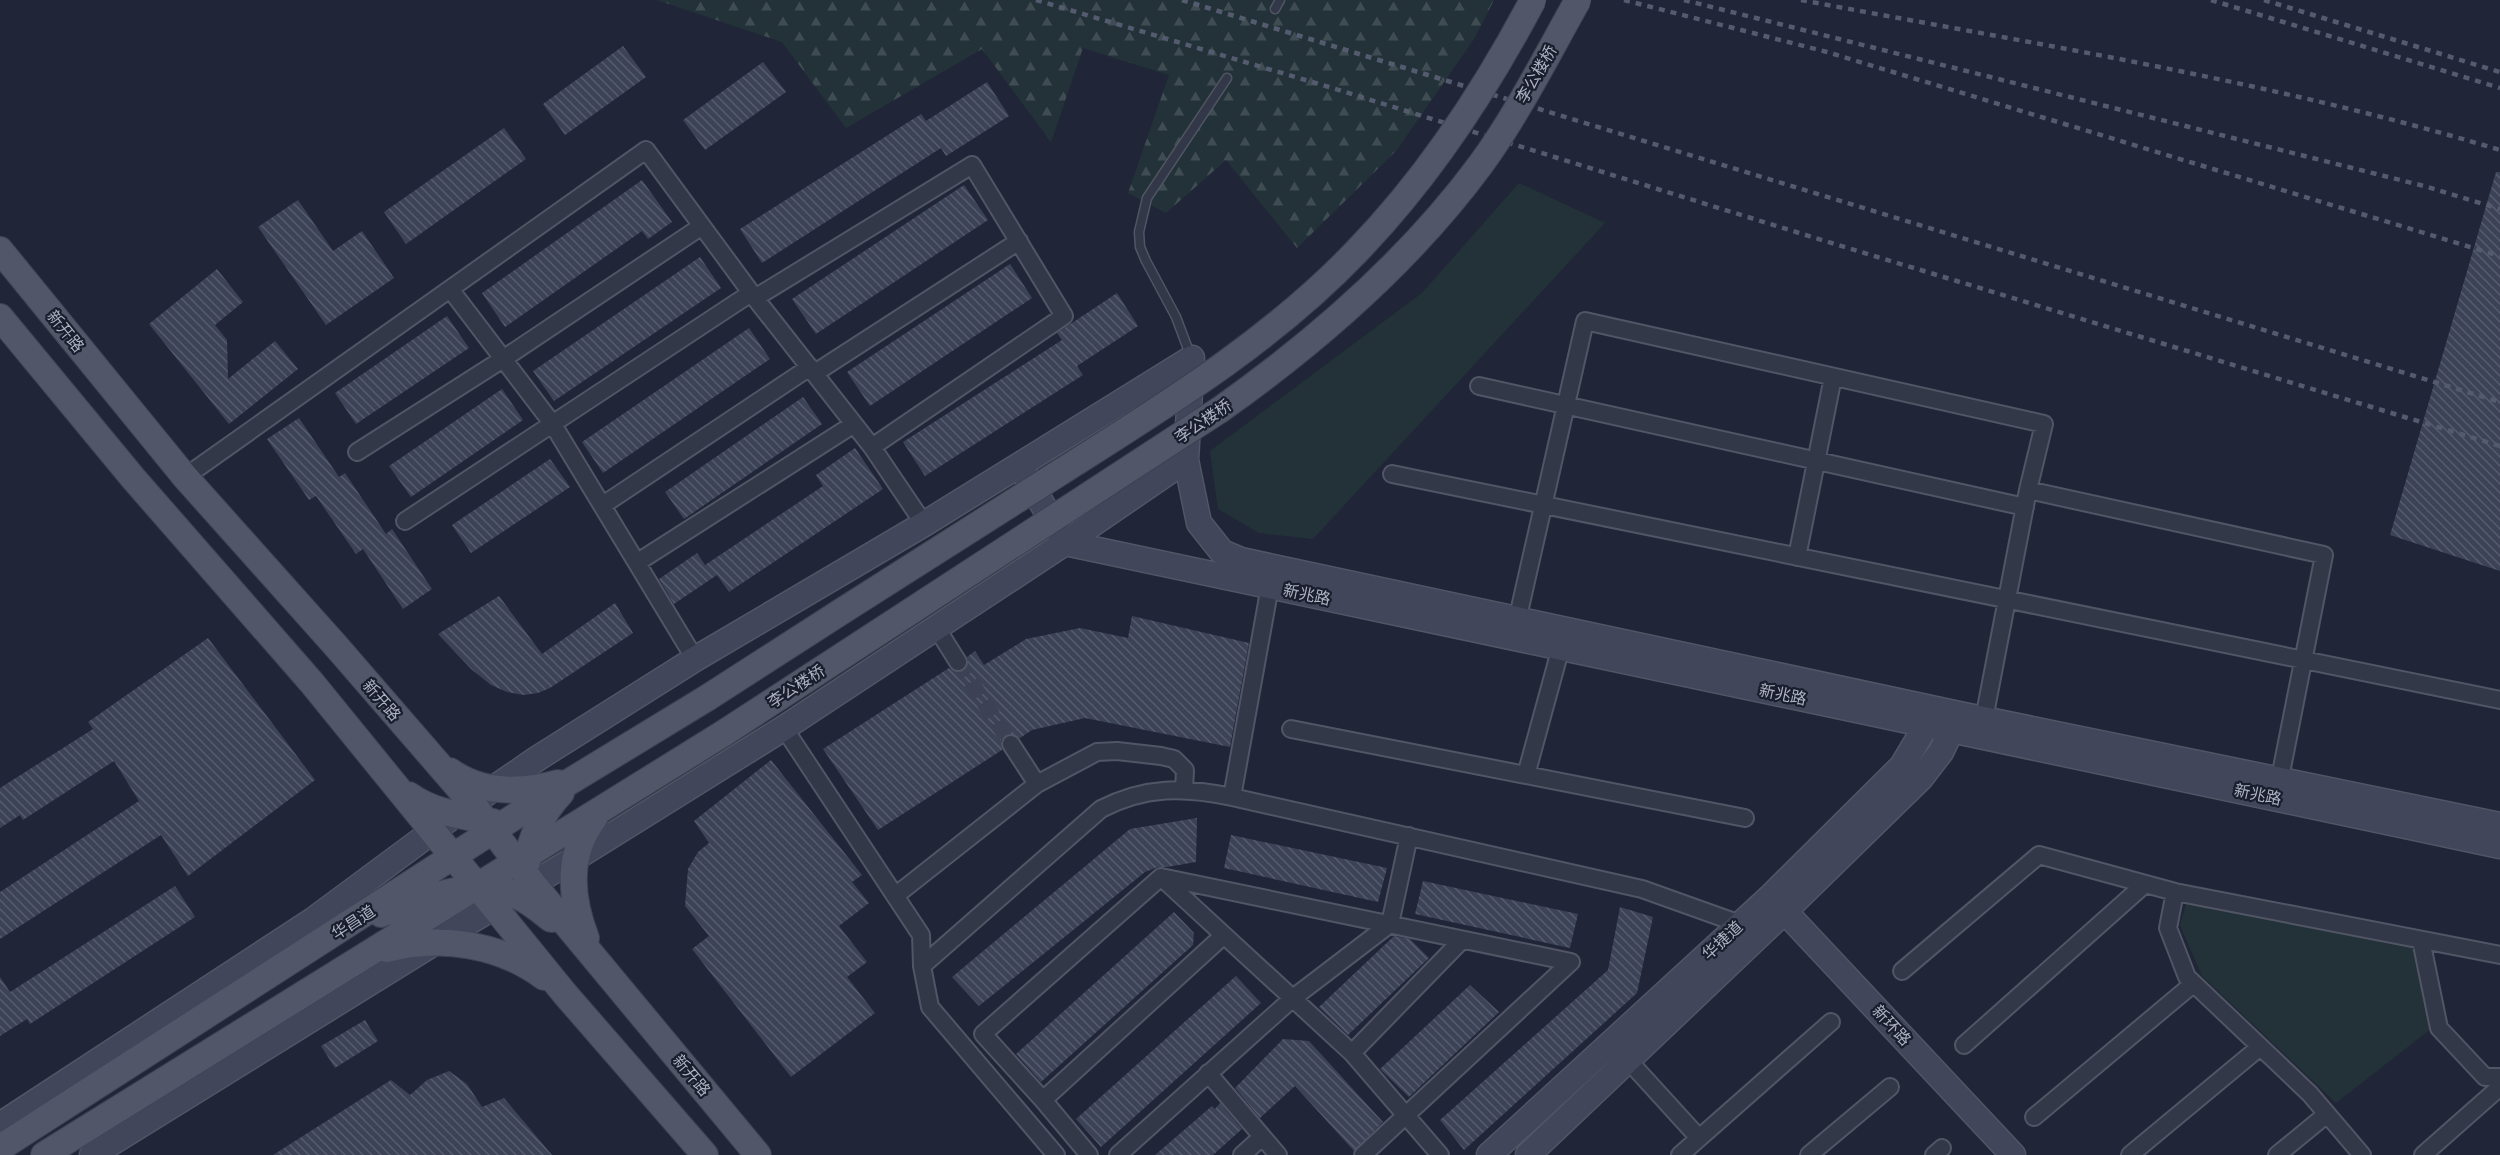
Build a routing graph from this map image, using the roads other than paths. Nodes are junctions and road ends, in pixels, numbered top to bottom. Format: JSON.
{"nodes":[{"id":1,"x":1280,"y":0,"type":"edge"},
{"id":2,"x":1533,"y":0,"type":"edge"},
{"id":3,"x":1578,"y":0,"type":"edge"},
{"id":4,"x":1275,"y":9,"type":"dead end"},
{"id":5,"x":1227,"y":78,"type":"dead end"},
{"id":6,"x":702,"y":226,"type":"junction"},
{"id":7,"x":1019,"y":241,"type":"junction"},
{"id":8,"x":0,"y":250,"type":"edge"},
{"id":9,"x":450,"y":289,"type":"junction"},
{"id":10,"x":753,"y":296,"type":"junction"},
{"id":11,"x":0,"y":317,"type":"edge"},
{"id":12,"x":1192,"y":358,"type":"junction"},
{"id":13,"x":503,"y":359,"type":"junction"},
{"id":14,"x":812,"y":370,"type":"junction"},
{"id":15,"x":1833,"y":377,"type":"junction"},
{"id":16,"x":1479,"y":386,"type":"dead end"},
{"id":17,"x":1565,"y":406,"type":"junction"},
{"id":18,"x":552,"y":423,"type":"junction"},
{"id":19,"x":854,"y":424,"type":"junction"},
{"id":20,"x":872,"y":447,"type":"junction"},
{"id":21,"x":357,"y":452,"type":"dead end"},
{"id":22,"x":1186,"y":460,"type":"junction"},
{"id":23,"x":1816,"y":461,"type":"junction"},
{"id":24,"x":1019,"y":465,"type":"junction"},
{"id":25,"x":1392,"y":474,"type":"dead end"},
{"id":26,"x":185,"y":477,"type":"junction"},
{"id":27,"x":2028,"y":490,"type":"junction"},
{"id":28,"x":603,"y":505,"type":"junction"},
{"id":29,"x":1542,"y":505,"type":"junction"},
{"id":30,"x":2025,"y":507,"type":"junction"},
{"id":31,"x":405,"y":521,"type":"dead end"},
{"id":32,"x":924,"y":524,"type":"junction"},
{"id":33,"x":1065,"y":543,"type":"junction"},
{"id":34,"x":1797,"y":557,"type":"junction"},
{"id":35,"x":638,"y":562,"type":"junction"},
{"id":36,"x":1270,"y":586,"type":"junction"},
{"id":37,"x":2006,"y":600,"type":"junction"},
{"id":38,"x":1517,"y":621,"type":"junction"},
{"id":39,"x":936,"y":627,"type":"junction"},
{"id":40,"x":1561,"y":647,"type":"junction"},
{"id":41,"x":695,"y":659,"type":"junction"},
{"id":42,"x":2302,"y":660,"type":"junction"},
{"id":43,"x":958,"y":662,"type":"tunnel mouth"},
{"id":44,"x":707,"y":698,"type":"joint"},
{"id":45,"x":2500,"y":700,"type":"edge"},
{"id":46,"x":1929,"y":716,"type":"junction"},
{"id":47,"x":1984,"y":718,"type":"junction"},
{"id":48,"x":1956,"y":722,"type":"junction"},
{"id":49,"x":784,"y":728,"type":"junction"},
{"id":50,"x":1291,"y":729,"type":"dead end"},
{"id":51,"x":1011,"y":744,"type":"tunnel mouth"},
{"id":52,"x":430,"y":755,"type":"junction"},
{"id":53,"x":1526,"y":775,"type":"junction"},
{"id":54,"x":576,"y":778,"type":"junction"},
{"id":55,"x":2280,"y":778,"type":"junction"},
{"id":56,"x":392,"y":783,"type":"junction"},
{"id":57,"x":1037,"y":784,"type":"junction"},
{"id":58,"x":493,"y":790,"type":"junction"},
{"id":59,"x":1184,"y":790,"type":"junction"},
{"id":60,"x":1232,"y":797,"type":"junction"},
{"id":61,"x":599,"y":813,"type":"junction"},
{"id":62,"x":482,"y":818,"type":"junction"},
{"id":63,"x":1745,"y":818,"type":"dead end"},
{"id":64,"x":539,"y":823,"type":"junction"},
{"id":65,"x":2500,"y":825,"type":"edge"},
{"id":66,"x":433,"y":831,"type":"junction"},
{"id":67,"x":1409,"y":836,"type":"junction"},
{"id":68,"x":2500,"y":846,"type":"edge"},
{"id":69,"x":453,"y":857,"type":"junction"},
{"id":70,"x":574,"y":859,"type":"junction"},
{"id":71,"x":1161,"y":877,"type":"junction"},
{"id":72,"x":520,"y":883,"type":"junction"},
{"id":73,"x":2145,"y":884,"type":"junction"},
{"id":74,"x":477,"y":887,"type":"junction"},
{"id":75,"x":2175,"y":892,"type":"junction"},
{"id":76,"x":895,"y":896,"type":"junction"},
{"id":77,"x":1778,"y":903,"type":"junction"},
{"id":78,"x":1390,"y":924,"type":"junction"},
{"id":79,"x":1740,"y":924,"type":"junction"},
{"id":80,"x":349,"y":925,"type":"junction"},
{"id":81,"x":1224,"y":935,"type":"junction"},
{"id":82,"x":1462,"y":940,"type":"junction"},
{"id":83,"x":2421,"y":940,"type":"junction"},
{"id":84,"x":434,"y":943,"type":"junction"},
{"id":85,"x":370,"y":955,"type":"junction"},
{"id":86,"x":2500,"y":955,"type":"edge"},
{"id":87,"x":598,"y":962,"type":"junction"},
{"id":88,"x":922,"y":966,"type":"junction"},
{"id":89,"x":1902,"y":971,"type":"dead end"},
{"id":90,"x":2193,"y":984,"type":"junction"},
{"id":91,"x":565,"y":994,"type":"junction"},
{"id":92,"x":1293,"y":998,"type":"junction"},
{"id":93,"x":1830,"y":1022,"type":"dead end"},
{"id":94,"x":1964,"y":1045,"type":"dead end"},
{"id":95,"x":2260,"y":1047,"type":"junction"},
{"id":96,"x":1352,"y":1053,"type":"junction"},
{"id":97,"x":1628,"y":1060,"type":"junction"},
{"id":98,"x":1208,"y":1073,"type":"junction"},
{"id":99,"x":2500,"y":1077,"type":"edge"},
{"id":100,"x":1890,"y":1087,"type":"dead end"},
{"id":101,"x":2500,"y":1087,"type":"edge"},
{"id":102,"x":1042,"y":1100,"type":"junction"},
{"id":103,"x":2326,"y":1113,"type":"junction"},
{"id":104,"x":1407,"y":1116,"type":"junction"},
{"id":105,"x":2034,"y":1117,"type":"dead end"},
{"id":106,"x":0,"y":1125,"type":"edge"},
{"id":107,"x":1262,"y":1137,"type":"junction"},
{"id":108,"x":1699,"y":1138,"type":"junction"},
{"id":109,"x":0,"y":1148,"type":"edge"},
{"id":110,"x":44,"y":1155,"type":"edge"},
{"id":111,"x":92,"y":1155,"type":"edge"},
{"id":112,"x":705,"y":1155,"type":"edge"},
{"id":113,"x":758,"y":1155,"type":"edge"},
{"id":114,"x":1056,"y":1155,"type":"edge"},
{"id":115,"x":1089,"y":1155,"type":"edge"},
{"id":116,"x":1118,"y":1155,"type":"edge"},
{"id":117,"x":1242,"y":1155,"type":"edge"},
{"id":118,"x":1278,"y":1155,"type":"edge"},
{"id":119,"x":1363,"y":1155,"type":"edge"},
{"id":120,"x":1440,"y":1155,"type":"edge"},
{"id":121,"x":1490,"y":1155,"type":"edge"},
{"id":122,"x":1528,"y":1155,"type":"edge"},
{"id":123,"x":1680,"y":1155,"type":"edge"},
{"id":124,"x":1809,"y":1155,"type":"edge"},
{"id":125,"x":2013,"y":1155,"type":"edge"},
{"id":126,"x":2130,"y":1155,"type":"edge"},
{"id":127,"x":2277,"y":1155,"type":"edge"},
{"id":128,"x":2362,"y":1155,"type":"edge"},
{"id":129,"x":2423,"y":1155,"type":"edge"}],
"edges":[{"from":1,"to":4,"type":"lane"},
{"from":2,"to":44,"type":"main road","name":"李公楼桥","bridge":true},
{"from":3,"to":61,"type":"main road","name":"李公楼桥","bridge":true},
{"from":5,"to":12,"type":"lane"},
{"from":6,"to":9,"type":"street"},
{"from":6,"to":10,"type":"street"},
{"from":6,"to":13,"type":"street"},
{"from":7,"to":10,"type":"street"},
{"from":7,"to":14,"type":"street"},
{"from":7,"to":20,"type":"street"},
{"from":8,"to":26,"type":"main road","name":"新开路"},
{"from":9,"to":13,"type":"street"},
{"from":9,"to":26,"type":"street"},
{"from":10,"to":14,"type":"street"},
{"from":10,"to":18,"type":"street"},
{"from":11,"to":56,"type":"main road","name":"新开路"},
{"from":12,"to":22,"type":"street","name":"新兆路"},
{"from":12,"to":24,"type":"street"},
{"from":13,"to":18,"type":"street"},
{"from":13,"to":21,"type":"street"},
{"from":14,"to":19,"type":"street"},
{"from":14,"to":28,"type":"street"},
{"from":15,"to":17,"type":"street"},
{"from":15,"to":23,"type":"street"},
{"from":15,"to":27,"type":"street"},
{"from":16,"to":17,"type":"street"},
{"from":17,"to":23,"type":"street"},
{"from":17,"to":29,"type":"street"},
{"from":18,"to":28,"type":"street"},
{"from":18,"to":31,"type":"street"},
{"from":19,"to":20,"type":"street"},
{"from":19,"to":35,"type":"street"},
{"from":20,"to":32,"type":"street"},
{"from":22,"to":33,"type":"street"},
{"from":22,"to":38,"type":"street","name":"新兆路"},
{"from":23,"to":30,"type":"street"},
{"from":23,"to":34,"type":"street"},
{"from":24,"to":32,"type":"street"},
{"from":24,"to":33,"type":"street"},
{"from":25,"to":29,"type":"street"},
{"from":26,"to":52,"type":"main road","name":"新开路"},
{"from":27,"to":30,"type":"street"},
{"from":27,"to":42,"type":"street"},
{"from":28,"to":35,"type":"street"},
{"from":29,"to":34,"type":"street"},
{"from":29,"to":38,"type":"street"},
{"from":30,"to":37,"type":"street"},
{"from":32,"to":41,"type":"street"},
{"from":33,"to":36,"type":"street","name":"新兆路"},
{"from":33,"to":39,"type":"street"},
{"from":34,"to":37,"type":"street"},
{"from":35,"to":41,"type":"street"},
{"from":36,"to":40,"type":"street","name":"新兆路"},
{"from":36,"to":60,"type":"street"},
{"from":37,"to":42,"type":"street"},
{"from":37,"to":47,"type":"street"},
{"from":38,"to":46,"type":"street","name":"新兆路"},
{"from":39,"to":43,"type":"street"},
{"from":39,"to":49,"type":"street"},
{"from":40,"to":46,"type":"street","name":"新兆路"},
{"from":40,"to":53,"type":"street"},
{"from":41,"to":58,"type":"street"},
{"from":42,"to":45,"type":"street"},
{"from":42,"to":55,"type":"street"},
{"from":44,"to":54,"type":"main road","name":"华昌道"},
{"from":46,"to":48,"type":"street","name":"新兆路"},
{"from":46,"to":77,"type":"street","name":"华捷道"},
{"from":47,"to":48,"type":"street","name":"新兆路"},
{"from":47,"to":55,"type":"street","name":"新兆路"},
{"from":48,"to":68,"type":"street","name":"新兆路"},
{"from":48,"to":77,"type":"street","name":"华捷道"},
{"from":49,"to":70,"type":"street"},
{"from":49,"to":76,"type":"street"},
{"from":50,"to":53,"type":"street"},
{"from":51,"to":57,"type":"street"},
{"from":52,"to":58,"type":"main road"},
{"from":52,"to":62,"type":"main road","name":"新开路"},
{"from":53,"to":63,"type":"street"},
{"from":54,"to":58,"type":"main road"},
{"from":54,"to":62,"type":"main road","name":"华昌道"},
{"from":54,"to":64,"type":"main road"},
{"from":55,"to":65,"type":"street","name":"新兆路"},
{"from":56,"to":62,"type":"main road"},
{"from":56,"to":66,"type":"main road","name":"新开路"},
{"from":57,"to":59,"type":"street"},
{"from":57,"to":76,"type":"street"},
{"from":58,"to":62,"type":"street"},
{"from":59,"to":60,"type":"street"},
{"from":59,"to":88,"type":"street"},
{"from":60,"to":67,"type":"street"},
{"from":61,"to":64,"type":"main road"},
{"from":61,"to":70,"type":"main road"},
{"from":61,"to":72,"type":"main road"},
{"from":62,"to":64,"type":"main road"},
{"from":62,"to":66,"type":"street"},
{"from":62,"to":69,"type":"main road","name":"华昌道"},
{"from":62,"to":72,"type":"main road","name":"新开路"},
{"from":64,"to":72,"type":"main road"},
{"from":66,"to":69,"type":"main road","name":"新开路"},
{"from":66,"to":106,"type":"street"},
{"from":67,"to":78,"type":"street"},
{"from":67,"to":79,"type":"street"},
{"from":69,"to":74,"type":"main road","name":"新开路"},
{"from":69,"to":80,"type":"main road","name":"华昌道"},
{"from":70,"to":72,"type":"street"},
{"from":70,"to":87,"type":"main road"},
{"from":71,"to":78,"type":"street"},
{"from":71,"to":81,"type":"street"},
{"from":71,"to":102,"type":"street"},
{"from":72,"to":74,"type":"main road"},
{"from":72,"to":74,"type":"main road","name":"新开路"},
{"from":72,"to":84,"type":"street"},
{"from":72,"to":87,"type":"main road","name":"新开路"},
{"from":72,"to":91,"type":"main road"},
{"from":73,"to":75,"type":"street"},
{"from":73,"to":89,"type":"street"},
{"from":73,"to":94,"type":"street"},
{"from":74,"to":80,"type":"main road"},
{"from":74,"to":85,"type":"main road"},
{"from":75,"to":83,"type":"street"},
{"from":75,"to":90,"type":"street"},
{"from":76,"to":88,"type":"street"},
{"from":77,"to":79,"type":"street","name":"华捷道"},
{"from":77,"to":97,"type":"street","name":"华捷道"},
{"from":77,"to":125,"type":"street","name":"新环路"},
{"from":78,"to":82,"type":"street"},
{"from":78,"to":92,"type":"street"},
{"from":79,"to":121,"type":"street","name":"华捷道"},
{"from":80,"to":109,"type":"main road","name":"华昌道"},
{"from":81,"to":92,"type":"street"},
{"from":81,"to":102,"type":"street"},
{"from":82,"to":96,"type":"street"},
{"from":82,"to":104,"type":"street"},
{"from":83,"to":86,"type":"street"},
{"from":83,"to":99,"type":"street"},
{"from":84,"to":85,"type":"main road"},
{"from":84,"to":91,"type":"main road"},
{"from":84,"to":111,"type":"street"},
{"from":85,"to":110,"type":"main road"},
{"from":87,"to":113,"type":"main road","name":"新开路"},
{"from":88,"to":114,"type":"street"},
{"from":90,"to":95,"type":"street"},
{"from":90,"to":105,"type":"street"},
{"from":91,"to":112,"type":"main road"},
{"from":92,"to":96,"type":"street"},
{"from":92,"to":98,"type":"street"},
{"from":93,"to":108,"type":"street"},
{"from":95,"to":103,"type":"street"},
{"from":95,"to":126,"type":"street"},
{"from":96,"to":104,"type":"street"},
{"from":97,"to":108,"type":"street"},
{"from":97,"to":122,"type":"street","name":"华捷道"},
{"from":98,"to":107,"type":"street"},
{"from":98,"to":116,"type":"street"},
{"from":100,"to":124,"type":"street"},
{"from":101,"to":129,"type":"street"},
{"from":102,"to":115,"type":"street"},
{"from":103,"to":127,"type":"street"},
{"from":103,"to":128,"type":"street"},
{"from":104,"to":119,"type":"street"},
{"from":104,"to":120,"type":"street"},
{"from":107,"to":117,"type":"street"},
{"from":107,"to":118,"type":"street"},
{"from":108,"to":123,"type":"street"}]}
